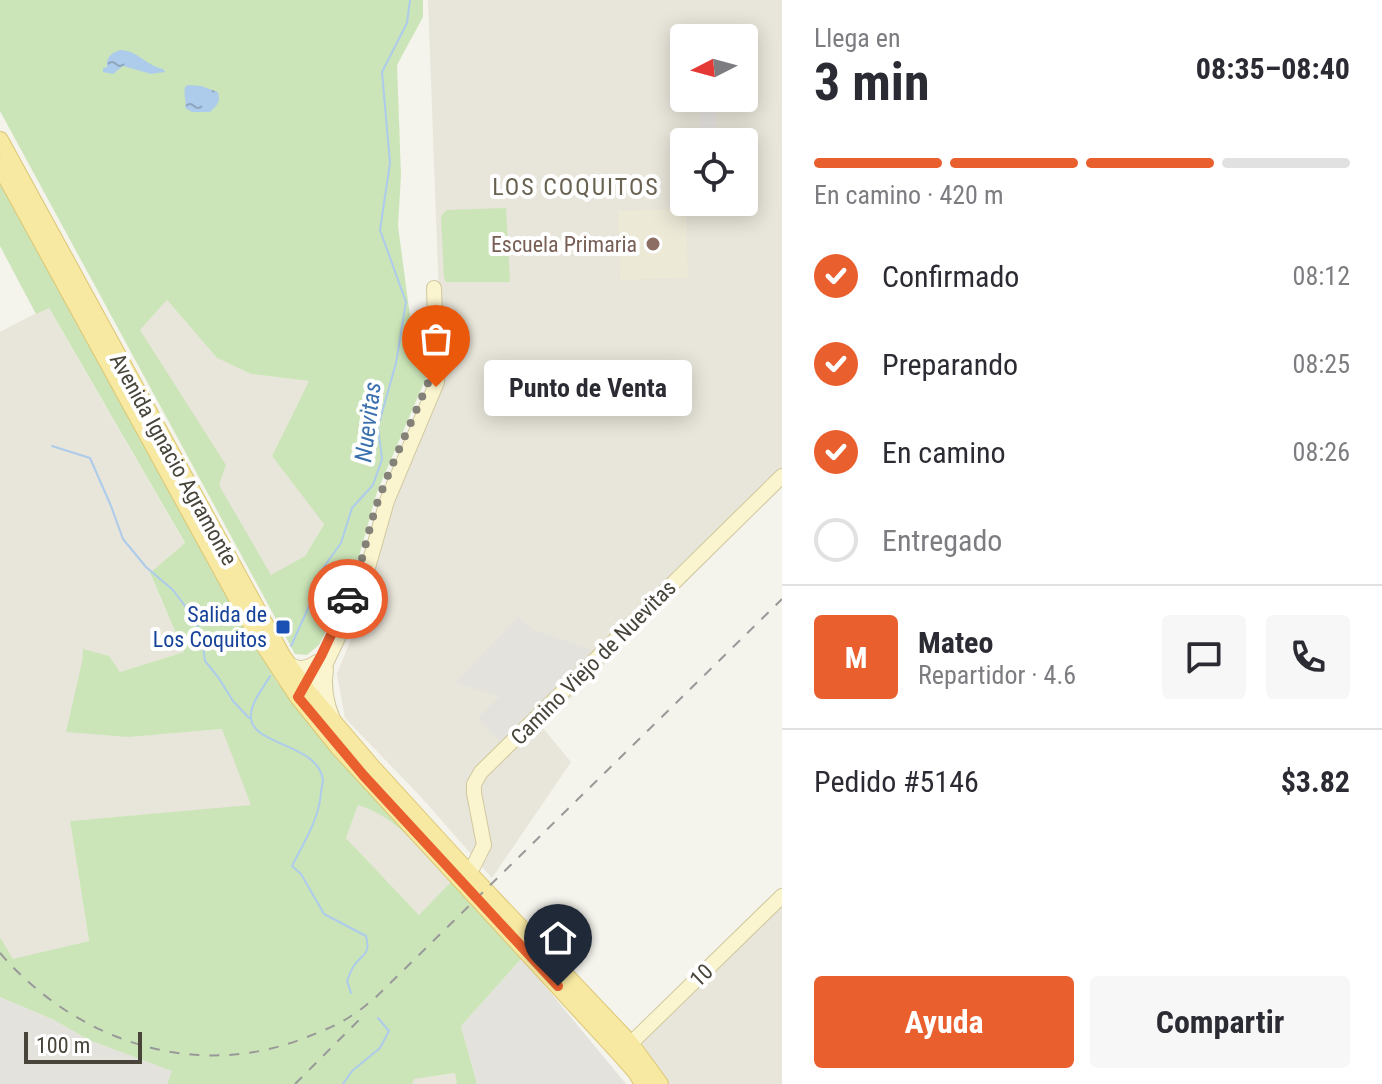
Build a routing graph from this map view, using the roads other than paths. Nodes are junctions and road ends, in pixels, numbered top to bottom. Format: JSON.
{"nodes":[{"id":1,"x":0,"y":140,"type":"edge"},
{"id":2,"x":0,"y":166,"type":"edge"},
{"id":3,"x":434,"y":288,"type":"dead end"},
{"id":4,"x":782,"y":476,"type":"edge"},
{"id":5,"x":322,"y":662,"type":"junction"},
{"id":6,"x":288,"y":664,"type":"junction"},
{"id":7,"x":304,"y":695,"type":"junction"},
{"id":8,"x":336,"y":725,"type":"junction"},
{"id":9,"x":464,"y":877,"type":"junction"},
{"id":10,"x":782,"y":896,"type":"edge"},
{"id":11,"x":625,"y":1049,"type":"junction"},
{"id":12,"x":643,"y":1084,"type":"edge"},
{"id":13,"x":660,"y":1084,"type":"edge"}],
"edges":[{"from":1,"to":6,"type":"main road","name":"Avenida Ignacio Agramonte"},
{"from":2,"to":7,"type":"main road","name":"Avenida Ignacio Agramonte"},
{"from":3,"to":5,"type":"street"},
{"from":4,"to":9,"type":"street","name":"Camino Viejo de Nuevitas"},
{"from":5,"to":6,"type":"street"},
{"from":5,"to":7,"type":"street"},
{"from":5,"to":8,"type":"street"},
{"from":6,"to":7,"type":"main road","name":"Avenida Ignacio Agramonte"},
{"from":7,"to":8,"type":"main road","name":"Avenida Ignacio Agramonte"},
{"from":7,"to":9,"type":"main road","name":"Avenida Ignacio Agramonte"},
{"from":8,"to":9,"type":"main road","name":"Avenida Ignacio Agramonte"},
{"from":9,"to":11,"type":"main road","name":"Avenida Ignacio Agramonte"},
{"from":10,"to":11,"type":"street","name":"10"},
{"from":11,"to":12,"type":"main road","name":"Avenida Ignacio Agramonte"},
{"from":11,"to":13,"type":"main road","name":"Avenida Ignacio Agramonte"}]}
